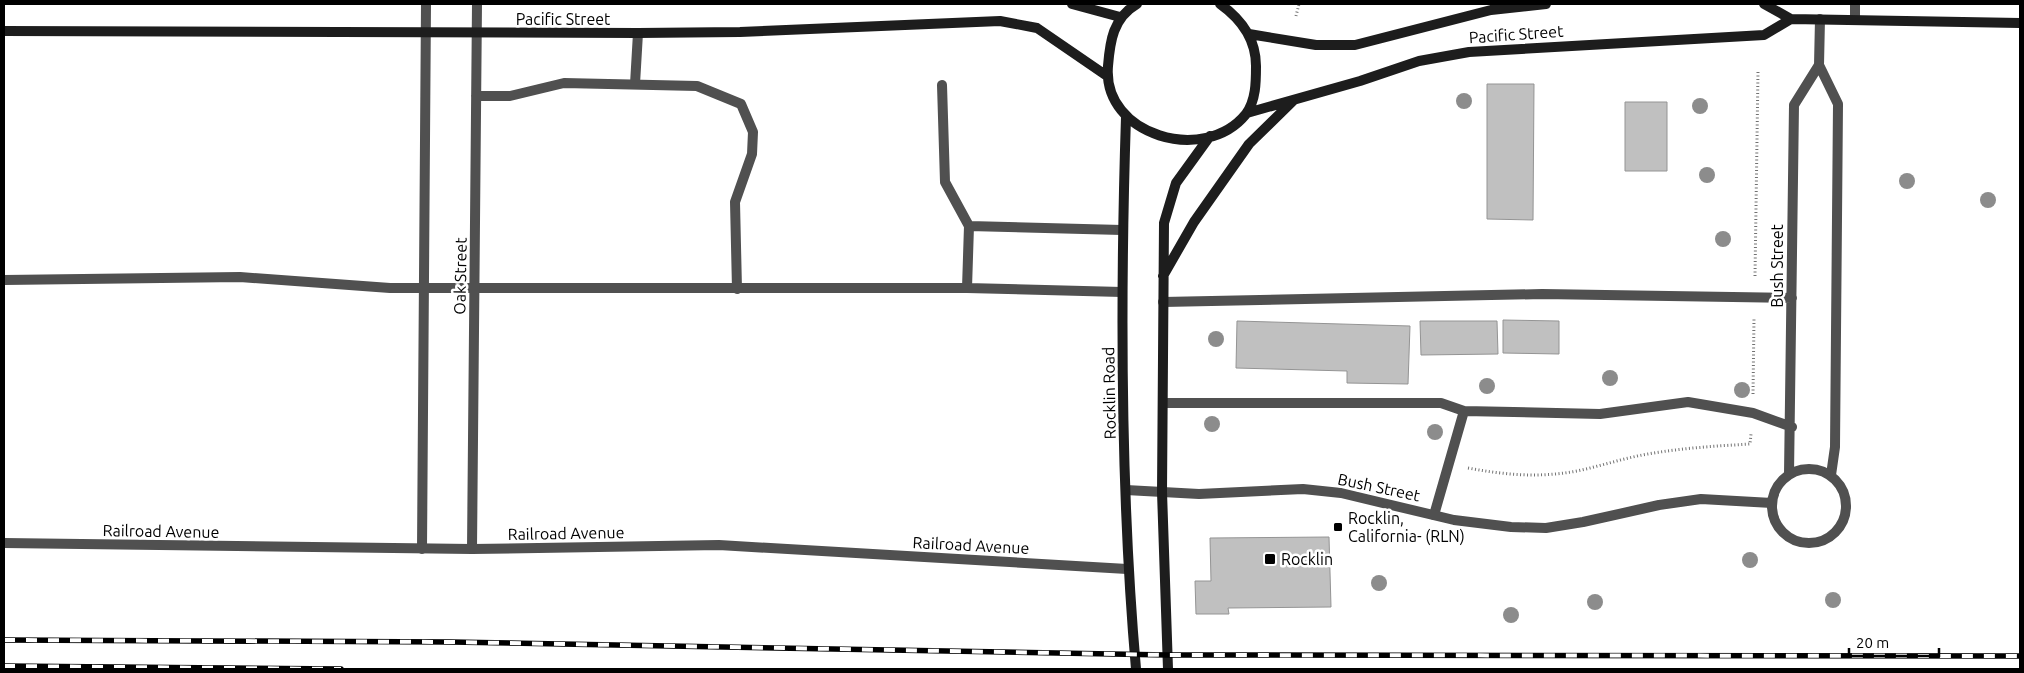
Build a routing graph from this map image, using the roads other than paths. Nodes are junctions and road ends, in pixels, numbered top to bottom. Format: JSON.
{"nodes":[{"id":1,"x":426,"y":4,"type":"edge"},
{"id":2,"x":477,"y":4,"type":"edge"},
{"id":3,"x":1072,"y":4,"type":"edge"},
{"id":4,"x":1136,"y":4,"type":"edge"},
{"id":5,"x":1220,"y":4,"type":"edge"},
{"id":6,"x":1546,"y":4,"type":"edge"},
{"id":7,"x":1764,"y":4,"type":"edge"},
{"id":8,"x":1855,"y":4,"type":"edge"},
{"id":9,"x":1525,"y":5,"type":"edge"},
{"id":10,"x":1120,"y":18,"type":"junction"},
{"id":11,"x":1791,"y":19,"type":"junction"},
{"id":12,"x":1820,"y":19,"type":"junction"},
{"id":13,"x":1855,"y":19,"type":"junction"},
{"id":14,"x":2020,"y":23,"type":"edge"},
{"id":15,"x":4,"y":30,"type":"edge"},
{"id":16,"x":638,"y":33,"type":"junction"},
{"id":17,"x":426,"y":34,"type":"junction"},
{"id":18,"x":477,"y":34,"type":"junction"},
{"id":19,"x":1248,"y":34,"type":"junction"},
{"id":20,"x":1818,"y":65,"type":"junction"},
{"id":21,"x":1107,"y":76,"type":"junction"},
{"id":22,"x":635,"y":84,"type":"junction"},
{"id":23,"x":942,"y":85,"type":"dead end"},
{"id":24,"x":476,"y":96,"type":"junction"},
{"id":25,"x":1295,"y":99,"type":"junction"},
{"id":26,"x":1247,"y":113,"type":"junction"},
{"id":27,"x":1126,"y":116,"type":"junction"},
{"id":28,"x":1210,"y":136,"type":"junction"},
{"id":29,"x":969,"y":226,"type":"junction"},
{"id":30,"x":1122,"y":230,"type":"junction"},
{"id":31,"x":1163,"y":277,"type":"junction"},
{"id":32,"x":4,"y":280,"type":"edge"},
{"id":33,"x":424,"y":287,"type":"junction"},
{"id":34,"x":474,"y":288,"type":"junction"},
{"id":35,"x":967,"y":288,"type":"junction"},
{"id":36,"x":737,"y":290,"type":"junction"},
{"id":37,"x":1122,"y":292,"type":"junction"},
{"id":38,"x":1792,"y":298,"type":"junction"},
{"id":39,"x":1162,"y":302,"type":"junction"},
{"id":40,"x":1164,"y":403,"type":"junction"},
{"id":41,"x":1464,"y":411,"type":"junction"},
{"id":42,"x":1792,"y":427,"type":"junction"},
{"id":43,"x":1790,"y":474,"type":"junction"},
{"id":44,"x":1831,"y":476,"type":"junction"},
{"id":45,"x":1126,"y":490,"type":"junction"},
{"id":46,"x":1162,"y":492,"type":"junction"},
{"id":47,"x":1772,"y":503,"type":"junction"},
{"id":48,"x":1434,"y":515,"type":"junction"},
{"id":49,"x":4,"y":543,"type":"edge"},
{"id":50,"x":422,"y":549,"type":"junction"},
{"id":51,"x":472,"y":549,"type":"junction"},
{"id":52,"x":1128,"y":569,"type":"junction"},
{"id":53,"x":1136,"y":669,"type":"edge"},
{"id":54,"x":1168,"y":669,"type":"edge"}],
"edges":[{"from":1,"to":17,"type":"street"},
{"from":2,"to":18,"type":"street","name":"Oak Street"},
{"from":3,"to":10,"type":"main road"},
{"from":4,"to":10,"type":"main road"},
{"from":5,"to":19,"type":"main road"},
{"from":6,"to":9,"type":"main road","name":"Pacific Street"},
{"from":7,"to":11,"type":"main road"},
{"from":8,"to":13,"type":"street"},
{"from":9,"to":19,"type":"main road","name":"Pacific Street"},
{"from":10,"to":21,"type":"main road"},
{"from":11,"to":12,"type":"main road"},
{"from":11,"to":25,"type":"main road","name":"Pacific Street"},
{"from":12,"to":13,"type":"main road"},
{"from":12,"to":20,"type":"street","name":"Bush Street"},
{"from":13,"to":14,"type":"main road"},
{"from":15,"to":17,"type":"main road","name":"Pacific Street"},
{"from":16,"to":18,"type":"main road","name":"Pacific Street"},
{"from":16,"to":21,"type":"main road","name":"Pacific Street"},
{"from":16,"to":22,"type":"street"},
{"from":17,"to":18,"type":"main road","name":"Pacific Street"},
{"from":17,"to":33,"type":"street"},
{"from":18,"to":24,"type":"street","name":"Oak Street"},
{"from":19,"to":26,"type":"main road"},
{"from":20,"to":38,"type":"street","name":"Bush Street"},
{"from":20,"to":44,"type":"street","name":"Bush Street"},
{"from":21,"to":27,"type":"main road"},
{"from":22,"to":24,"type":"street"},
{"from":22,"to":36,"type":"street"},
{"from":23,"to":29,"type":"street"},
{"from":24,"to":34,"type":"street","name":"Oak Street"},
{"from":25,"to":26,"type":"main road","name":"Pacific Street"},
{"from":25,"to":31,"type":"main road"},
{"from":26,"to":28,"type":"main road"},
{"from":27,"to":28,"type":"main road"},
{"from":27,"to":30,"type":"main road","name":"Rocklin Road"},
{"from":28,"to":31,"type":"main road"},
{"from":29,"to":30,"type":"street"},
{"from":29,"to":35,"type":"street"},
{"from":30,"to":37,"type":"main road","name":"Rocklin Road"},
{"from":31,"to":39,"type":"main road"},
{"from":32,"to":33,"type":"street"},
{"from":33,"to":34,"type":"street"},
{"from":33,"to":50,"type":"street"},
{"from":34,"to":36,"type":"street"},
{"from":34,"to":51,"type":"street","name":"Oak Street"},
{"from":35,"to":36,"type":"street"},
{"from":35,"to":37,"type":"street"},
{"from":37,"to":45,"type":"main road","name":"Rocklin Road"},
{"from":38,"to":39,"type":"street"},
{"from":38,"to":42,"type":"street","name":"Bush Street"},
{"from":39,"to":40,"type":"main road"},
{"from":40,"to":41,"type":"street"},
{"from":40,"to":46,"type":"main road"},
{"from":41,"to":42,"type":"street"},
{"from":41,"to":48,"type":"street"},
{"from":42,"to":43,"type":"street","name":"Bush Street"},
{"from":43,"to":44,"type":"street"},
{"from":43,"to":47,"type":"street"},
{"from":44,"to":47,"type":"street"},
{"from":45,"to":46,"type":"street","name":"Bush Street"},
{"from":45,"to":52,"type":"main road","name":"Rocklin Road"},
{"from":46,"to":48,"type":"street","name":"Bush Street"},
{"from":46,"to":54,"type":"main road"},
{"from":47,"to":48,"type":"street","name":"Bush Street"},
{"from":49,"to":50,"type":"street","name":"Railroad Avenue"},
{"from":50,"to":51,"type":"street","name":"Railroad Avenue"},
{"from":51,"to":52,"type":"street","name":"Railroad Avenue"},
{"from":52,"to":53,"type":"main road","name":"Rocklin Road"}]}
